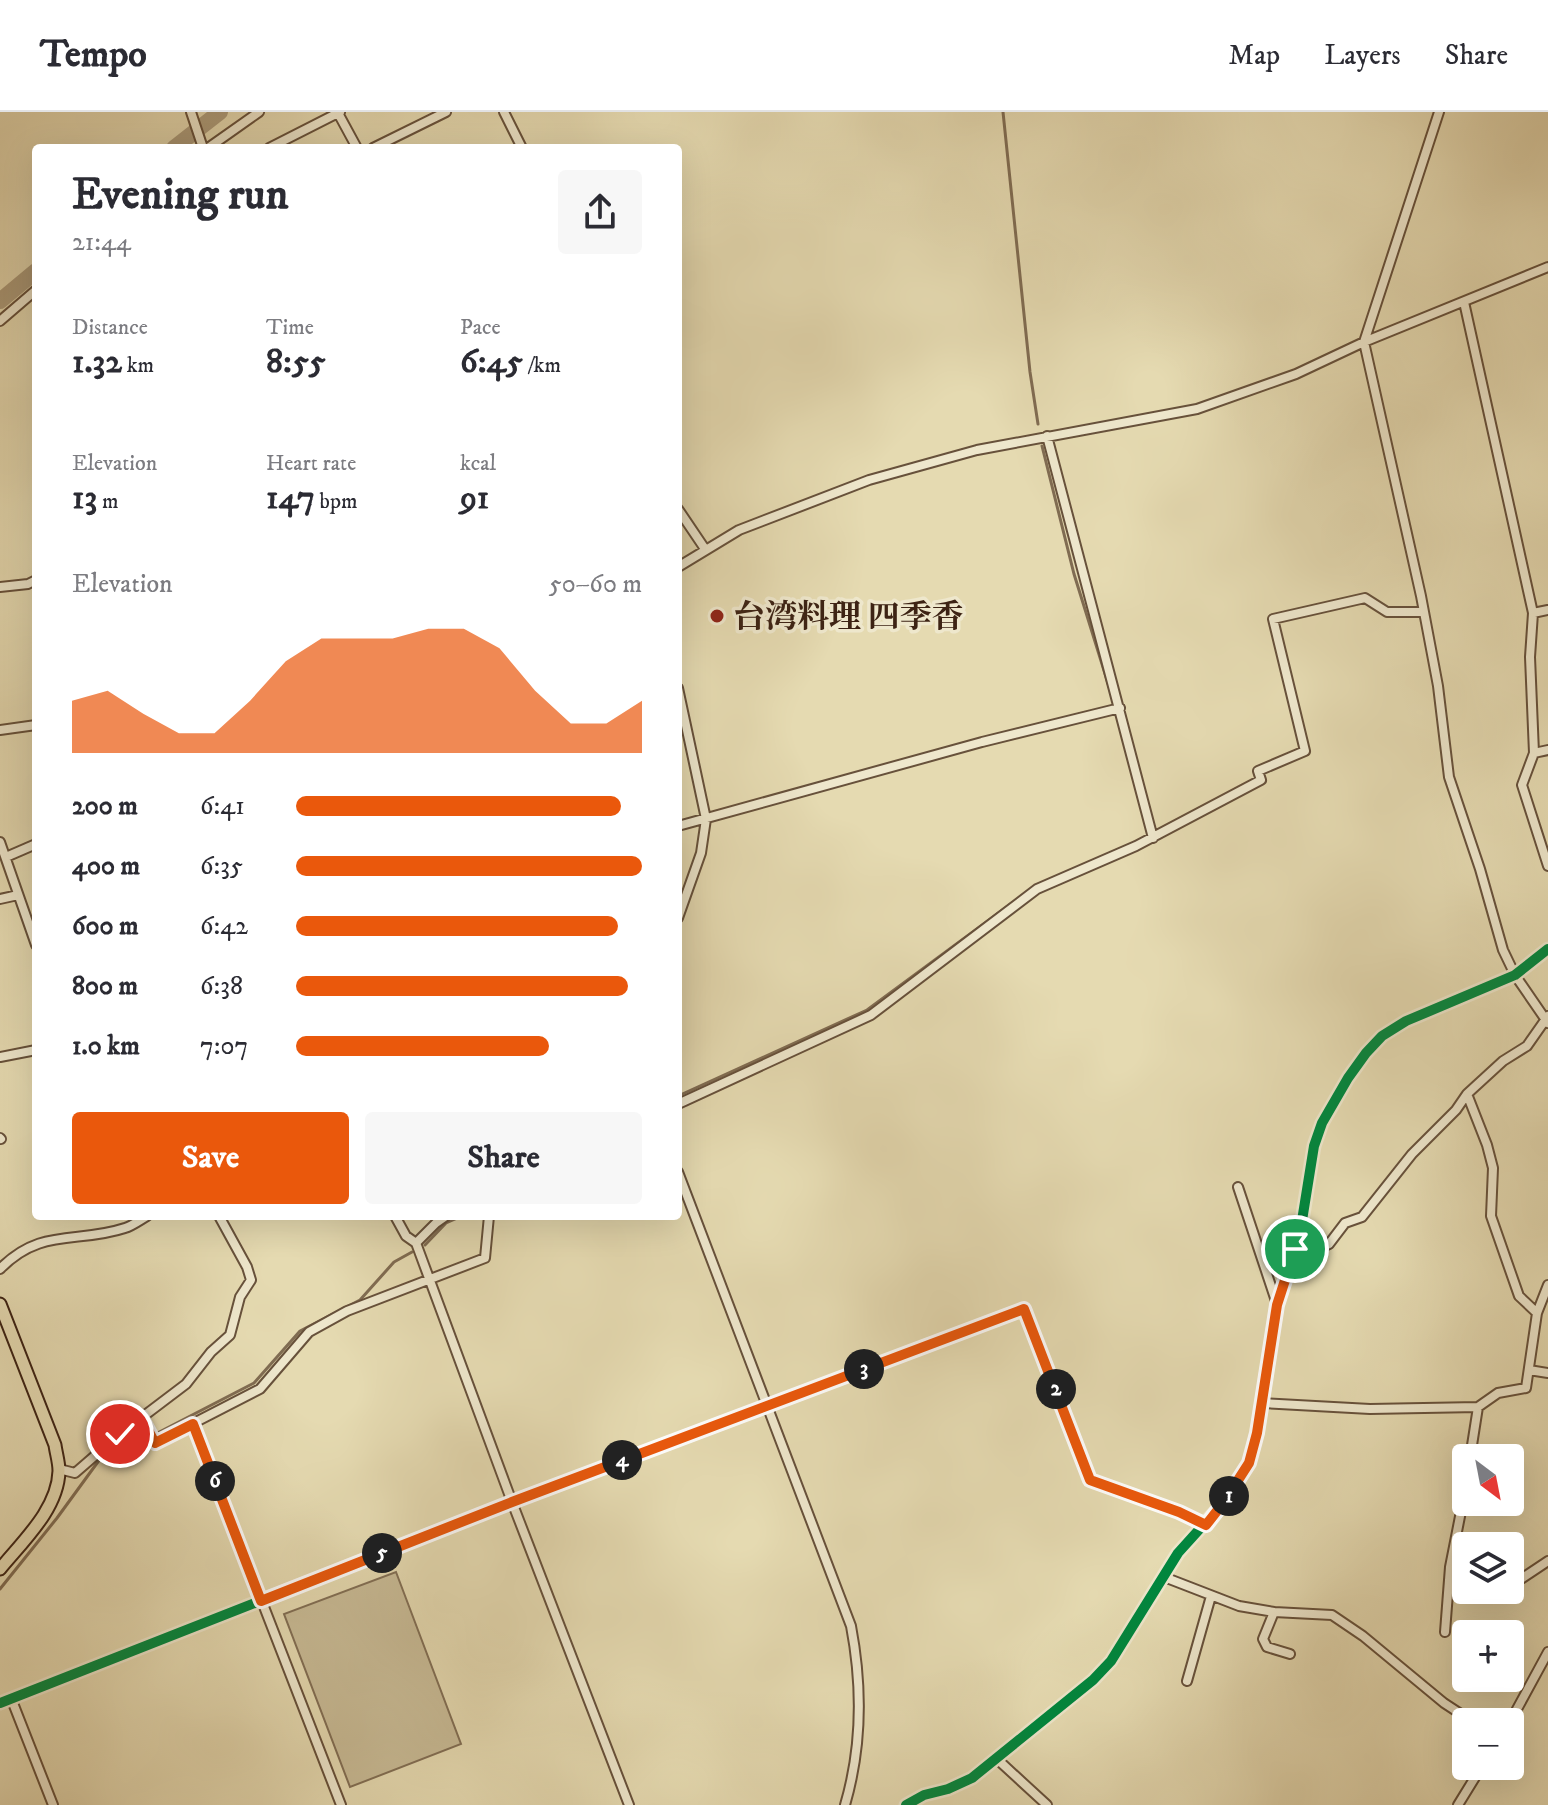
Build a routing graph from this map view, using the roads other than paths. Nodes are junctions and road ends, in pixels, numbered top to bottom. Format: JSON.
{"nodes":[{"id":1,"x":259,"y":112,"type":"edge"},
{"id":2,"x":446,"y":112,"type":"edge"},
{"id":3,"x":504,"y":112,"type":"edge"},
{"id":4,"x":1439,"y":112,"type":"edge"},
{"id":5,"x":339,"y":113,"type":"edge"},
{"id":6,"x":193,"y":117,"type":"edge"},
{"id":7,"x":204,"y":144,"type":"edge"},
{"id":8,"x":212,"y":144,"type":"edge"},
{"id":9,"x":277,"y":144,"type":"edge"},
{"id":10,"x":355,"y":144,"type":"edge"},
{"id":11,"x":381,"y":144,"type":"edge"},
{"id":12,"x":520,"y":144,"type":"edge"},
{"id":13,"x":1548,"y":267,"type":"edge"},
{"id":14,"x":32,"y":293,"type":"edge"},
{"id":15,"x":1464,"y":302,"type":"junction"},
{"id":16,"x":0,"y":321,"type":"edge"},
{"id":17,"x":1364,"y":342,"type":"junction"},
{"id":18,"x":1047,"y":436,"type":"junction"},
{"id":19,"x":682,"y":515,"type":"edge"},
{"id":20,"x":705,"y":549,"type":"junction"},
{"id":21,"x":682,"y":564,"type":"edge"},
{"id":22,"x":32,"y":582,"type":"edge"},
{"id":23,"x":0,"y":587,"type":"edge"},
{"id":24,"x":1548,"y":610,"type":"edge"},
{"id":25,"x":1424,"y":612,"type":"junction"},
{"id":26,"x":1533,"y":613,"type":"junction"},
{"id":27,"x":682,"y":707,"type":"edge"},
{"id":28,"x":1120,"y":708,"type":"junction"},
{"id":29,"x":32,"y":726,"type":"edge"},
{"id":30,"x":0,"y":730,"type":"edge"},
{"id":31,"x":1548,"y":750,"type":"edge"},
{"id":32,"x":1534,"y":753,"type":"junction"},
{"id":33,"x":706,"y":819,"type":"junction"},
{"id":34,"x":682,"y":825,"type":"edge"},
{"id":35,"x":1153,"y":838,"type":"junction"},
{"id":36,"x":0,"y":842,"type":"edge"},
{"id":37,"x":32,"y":846,"type":"edge"},
{"id":38,"x":6,"y":857,"type":"junction"},
{"id":39,"x":1548,"y":866,"type":"edge"},
{"id":40,"x":18,"y":895,"type":"junction"},
{"id":41,"x":0,"y":899,"type":"edge"},
{"id":42,"x":682,"y":907,"type":"edge"},
{"id":43,"x":32,"y":934,"type":"edge"},
{"id":44,"x":1548,"y":949,"type":"edge"},
{"id":45,"x":1515,"y":975,"type":"junction"},
{"id":46,"x":1547,"y":1019,"type":"edge"},
{"id":47,"x":32,"y":1051,"type":"edge"},
{"id":48,"x":0,"y":1057,"type":"edge"},
{"id":49,"x":1467,"y":1094,"type":"junction"},
{"id":50,"x":682,"y":1102,"type":"edge"},
{"id":51,"x":682,"y":1182,"type":"edge"},
{"id":52,"x":1238,"y":1187,"type":"dead end"},
{"id":53,"x":140,"y":1220,"type":"edge"},
{"id":54,"x":221,"y":1220,"type":"edge"},
{"id":55,"x":397,"y":1220,"type":"edge"},
{"id":56,"x":433,"y":1220,"type":"edge"},
{"id":57,"x":489,"y":1220,"type":"edge"},
{"id":58,"x":416,"y":1243,"type":"junction"},
{"id":59,"x":1295,"y":1249,"type":"junction"},
{"id":60,"x":0,"y":1269,"type":"edge"},
{"id":61,"x":429,"y":1279,"type":"junction"},
{"id":62,"x":1548,"y":1285,"type":"edge"},
{"id":63,"x":0,"y":1304,"type":"edge"},
{"id":64,"x":1277,"y":1305,"type":"junction"},
{"id":65,"x":1537,"y":1313,"type":"junction"},
{"id":66,"x":1529,"y":1370,"type":"junction"},
{"id":67,"x":1548,"y":1373,"type":"edge"},
{"id":68,"x":1262,"y":1403,"type":"junction"},
{"id":69,"x":767,"y":1405,"type":"junction"},
{"id":70,"x":1478,"y":1407,"type":"junction"},
{"id":71,"x":141,"y":1417,"type":"junction"},
{"id":72,"x":193,"y":1424,"type":"junction"},
{"id":73,"x":1472,"y":1444,"type":"edge"},
{"id":74,"x":59,"y":1469,"type":"junction"},
{"id":75,"x":512,"y":1502,"type":"junction"},
{"id":76,"x":1460,"y":1516,"type":"edge"},
{"id":77,"x":1206,"y":1525,"type":"junction"},
{"id":78,"x":1548,"y":1561,"type":"edge"},
{"id":79,"x":1450,"y":1567,"type":"joint"},
{"id":80,"x":0,"y":1569,"type":"edge"},
{"id":81,"x":1164,"y":1577,"type":"junction"},
{"id":82,"x":1524,"y":1577,"type":"edge"},
{"id":83,"x":1211,"y":1596,"type":"junction"},
{"id":84,"x":261,"y":1601,"type":"junction"},
{"id":85,"x":1274,"y":1612,"type":"junction"},
{"id":86,"x":1445,"y":1632,"type":"dead end"},
{"id":87,"x":1548,"y":1652,"type":"edge"},
{"id":88,"x":1290,"y":1654,"type":"dead end"},
{"id":89,"x":1187,"y":1681,"type":"dead end"},
{"id":90,"x":11,"y":1698,"type":"junction"},
{"id":91,"x":0,"y":1703,"type":"edge"},
{"id":92,"x":1452,"y":1708,"type":"edge"},
{"id":93,"x":1519,"y":1708,"type":"edge"},
{"id":94,"x":997,"y":1759,"type":"junction"},
{"id":95,"x":1473,"y":1780,"type":"edge"},
{"id":96,"x":53,"y":1805,"type":"edge"},
{"id":97,"x":341,"y":1805,"type":"edge"},
{"id":98,"x":629,"y":1805,"type":"edge"},
{"id":99,"x":845,"y":1805,"type":"edge"},
{"id":100,"x":906,"y":1805,"type":"edge"},
{"id":101,"x":1047,"y":1805,"type":"edge"},
{"id":102,"x":1458,"y":1805,"type":"edge"}],
"edges":[{"from":1,"to":8,"type":"street"},
{"from":2,"to":11,"type":"street"},
{"from":3,"to":12,"type":"street"},
{"from":4,"to":17,"type":"street"},
{"from":5,"to":9,"type":"street"},
{"from":5,"to":10,"type":"street"},
{"from":6,"to":7,"type":"street"},
{"from":13,"to":15,"type":"street"},
{"from":14,"to":16,"type":"street"},
{"from":15,"to":17,"type":"street"},
{"from":15,"to":26,"type":"street"},
{"from":17,"to":18,"type":"street"},
{"from":17,"to":25,"type":"street"},
{"from":18,"to":20,"type":"street"},
{"from":18,"to":28,"type":"street"},
{"from":19,"to":20,"type":"street"},
{"from":20,"to":21,"type":"street"},
{"from":22,"to":23,"type":"street"},
{"from":24,"to":26,"type":"street"},
{"from":25,"to":35,"type":"street"},
{"from":25,"to":45,"type":"street"},
{"from":26,"to":32,"type":"street"},
{"from":27,"to":33,"type":"street"},
{"from":28,"to":33,"type":"street"},
{"from":28,"to":35,"type":"street"},
{"from":29,"to":30,"type":"street"},
{"from":31,"to":32,"type":"street"},
{"from":32,"to":39,"type":"street"},
{"from":33,"to":34,"type":"street"},
{"from":33,"to":42,"type":"street"},
{"from":35,"to":50,"type":"street"},
{"from":36,"to":38,"type":"street"},
{"from":37,"to":38,"type":"street"},
{"from":38,"to":40,"type":"street"},
{"from":40,"to":41,"type":"street"},
{"from":40,"to":43,"type":"street"},
{"from":44,"to":45,"type":"street"},
{"from":45,"to":46,"type":"street"},
{"from":45,"to":59,"type":"street"},
{"from":46,"to":49,"type":"street"},
{"from":47,"to":48,"type":"street"},
{"from":49,"to":59,"type":"street"},
{"from":49,"to":65,"type":"street"},
{"from":51,"to":69,"type":"street"},
{"from":52,"to":64,"type":"street"},
{"from":53,"to":60,"type":"street"},
{"from":54,"to":71,"type":"street"},
{"from":55,"to":58,"type":"street"},
{"from":56,"to":58,"type":"street"},
{"from":57,"to":61,"type":"street"},
{"from":58,"to":61,"type":"street"},
{"from":59,"to":64,"type":"street"},
{"from":61,"to":72,"type":"street"},
{"from":61,"to":75,"type":"street"},
{"from":62,"to":65,"type":"street"},
{"from":63,"to":74,"type":"main road"},
{"from":64,"to":68,"type":"street"},
{"from":65,"to":66,"type":"street"},
{"from":66,"to":67,"type":"street"},
{"from":66,"to":70,"type":"street"},
{"from":68,"to":70,"type":"street"},
{"from":68,"to":77,"type":"street"},
{"from":69,"to":75,"type":"street"},
{"from":69,"to":77,"type":"street"},
{"from":69,"to":99,"type":"street"},
{"from":70,"to":73,"type":"street"},
{"from":71,"to":72,"type":"street"},
{"from":71,"to":74,"type":"street"},
{"from":72,"to":84,"type":"street"},
{"from":74,"to":80,"type":"main road"},
{"from":75,"to":84,"type":"street"},
{"from":75,"to":98,"type":"street"},
{"from":76,"to":79,"type":"street"},
{"from":77,"to":81,"type":"street"},
{"from":78,"to":82,"type":"street"},
{"from":79,"to":86,"type":"street"},
{"from":81,"to":83,"type":"street"},
{"from":81,"to":94,"type":"street"},
{"from":83,"to":85,"type":"street"},
{"from":83,"to":89,"type":"street"},
{"from":84,"to":90,"type":"street"},
{"from":84,"to":97,"type":"street"},
{"from":85,"to":88,"type":"street"},
{"from":85,"to":92,"type":"street"},
{"from":87,"to":93,"type":"street"},
{"from":90,"to":91,"type":"street"},
{"from":90,"to":96,"type":"street"},
{"from":94,"to":100,"type":"street"},
{"from":94,"to":101,"type":"street"},
{"from":95,"to":102,"type":"street"}]}
